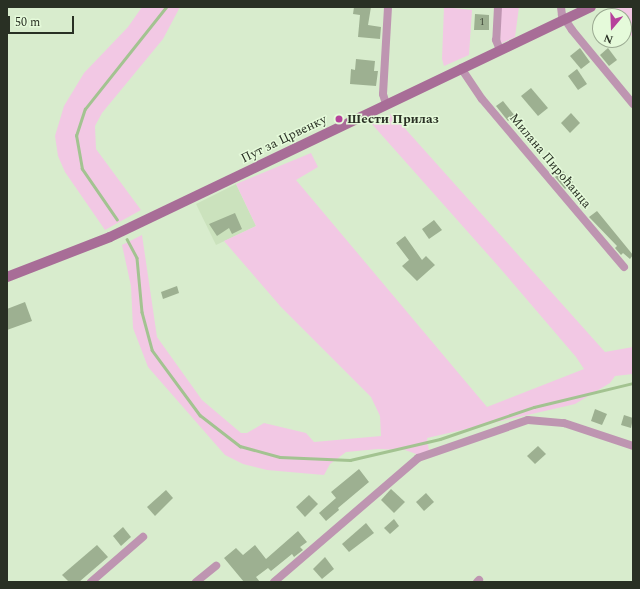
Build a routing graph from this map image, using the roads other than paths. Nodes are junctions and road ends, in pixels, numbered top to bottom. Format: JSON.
{"nodes":[{"id":1,"x":388,"y":7,"type":"edge"},
{"id":2,"x":498,"y":7,"type":"edge"},
{"id":3,"x":561,"y":7,"type":"edge"},
{"id":4,"x":591,"y":7,"type":"edge"},
{"id":5,"x":565,"y":20,"type":"junction"},
{"id":6,"x":500,"y":50,"type":"junction"},
{"id":7,"x":461,"y":68,"type":"junction"},
{"id":8,"x":386,"y":104,"type":"junction"},
{"id":9,"x":633,"y":104,"type":"edge"},
{"id":10,"x":624,"y":267,"type":"dead end"},
{"id":11,"x":7,"y":277,"type":"edge"},
{"id":12,"x":633,"y":446,"type":"edge"},
{"id":13,"x":143,"y":538,"type":"dead end"},
{"id":14,"x":216,"y":566,"type":"dead end"},
{"id":15,"x":90,"y":582,"type":"edge"},
{"id":16,"x":196,"y":582,"type":"edge"},
{"id":17,"x":274,"y":582,"type":"edge"}],
"edges":[{"from":1,"to":8,"type":"street"},
{"from":2,"to":6,"type":"street"},
{"from":3,"to":5,"type":"street"},
{"from":4,"to":5,"type":"street","name":"Пут за Црвенку"},
{"from":5,"to":6,"type":"street","name":"Пут за Црвенку"},
{"from":5,"to":9,"type":"street"},
{"from":6,"to":7,"type":"street","name":"Пут за Црвенку"},
{"from":7,"to":8,"type":"street","name":"Пут за Црвенку"},
{"from":7,"to":10,"type":"street","name":"Милана Пироћанца"},
{"from":8,"to":11,"type":"street","name":"Пут за Црвенку"},
{"from":12,"to":17,"type":"street"},
{"from":13,"to":15,"type":"street"},
{"from":14,"to":16,"type":"street"}]}
